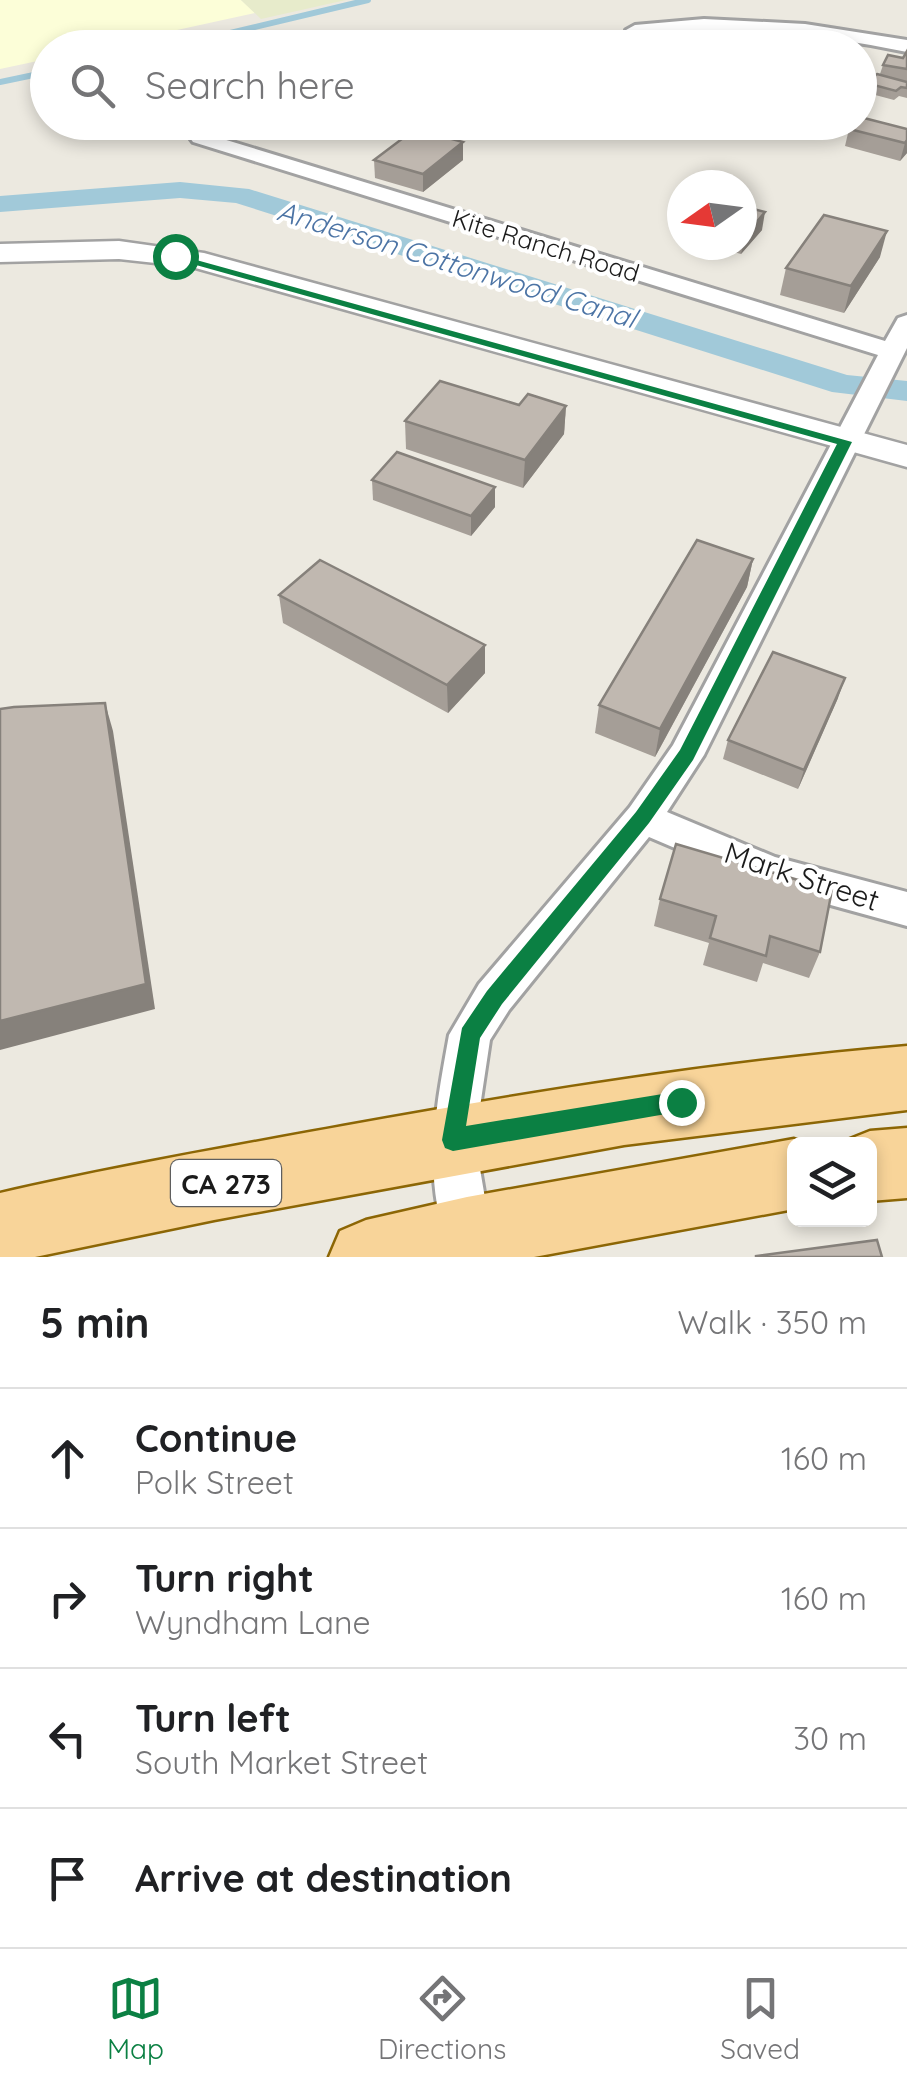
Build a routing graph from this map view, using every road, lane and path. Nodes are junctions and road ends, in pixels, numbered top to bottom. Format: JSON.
{"nodes":[{"id":1,"x":635,"y":30,"type":"dead end"},
{"id":2,"x":825,"y":30,"type":"edge"},
{"id":3,"x":877,"y":40,"type":"edge"},
{"id":4,"x":907,"y":46,"type":"edge"},
{"id":5,"x":206,"y":140,"type":"edge"},
{"id":6,"x":0,"y":253,"type":"edge"},
{"id":7,"x":907,"y":323,"type":"edge"},
{"id":8,"x":888,"y":358,"type":"junction"},
{"id":9,"x":851,"y":430,"type":"junction"},
{"id":10,"x":907,"y":456,"type":"edge"},
{"id":11,"x":643,"y":818,"type":"junction"},
{"id":12,"x":907,"y":909,"type":"edge"},
{"id":13,"x":907,"y":1078,"type":"edge"},
{"id":14,"x":453,"y":1140,"type":"junction"},
{"id":15,"x":907,"y":1163,"type":"edge"},
{"id":16,"x":877,"y":1165,"type":"edge"},
{"id":17,"x":787,"y":1175,"type":"edge"},
{"id":18,"x":0,"y":1229,"type":"edge"},
{"id":19,"x":467,"y":1233,"type":"junction"},
{"id":20,"x":366,"y":1257,"type":"edge"}],
"edges":[{"from":1,"to":2,"type":"street"},
{"from":3,"to":4,"type":"street"},
{"from":5,"to":8,"type":"street","name":"Kite Ranch Road"},
{"from":6,"to":9,"type":"street"},
{"from":7,"to":8,"type":"street"},
{"from":8,"to":9,"type":"street"},
{"from":9,"to":10,"type":"street"},
{"from":9,"to":11,"type":"street"},
{"from":11,"to":12,"type":"street","name":"Mark Street"},
{"from":11,"to":14,"type":"street"},
{"from":13,"to":14,"type":"main road","number":"CA 273"},
{"from":14,"to":18,"type":"main road","number":"CA 273"},
{"from":14,"to":19,"type":"street"},
{"from":15,"to":16,"type":"main road"},
{"from":17,"to":19,"type":"main road"},
{"from":19,"to":20,"type":"main road"}]}
